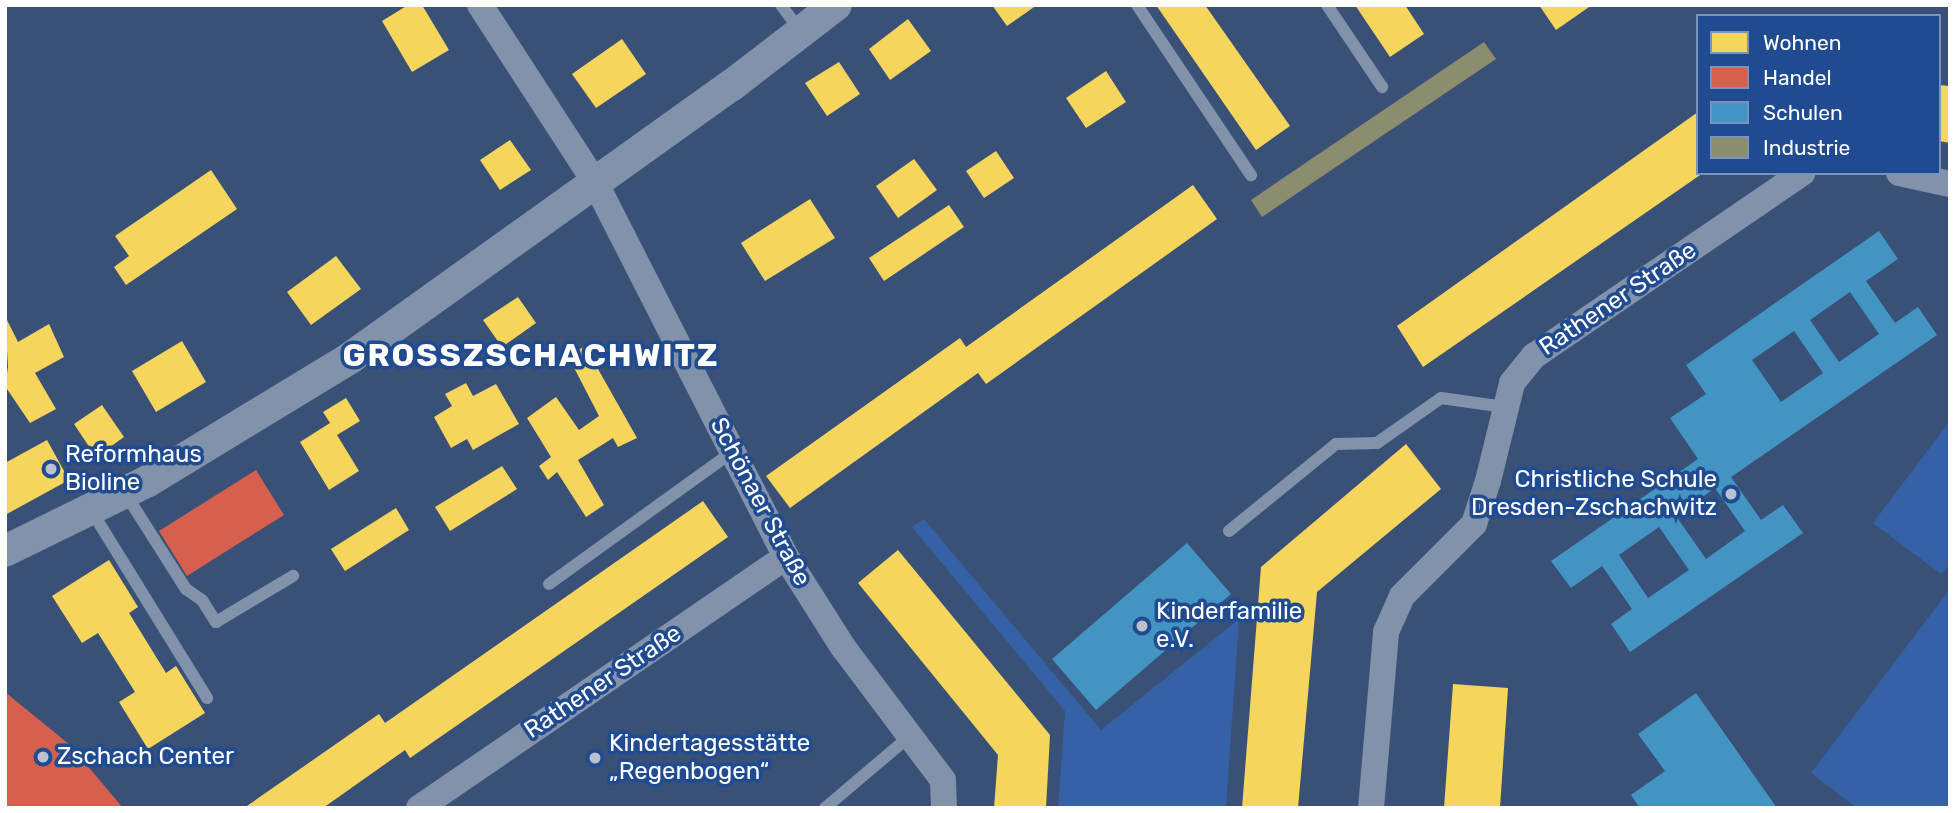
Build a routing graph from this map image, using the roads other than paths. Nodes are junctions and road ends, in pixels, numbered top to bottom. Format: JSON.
{"nodes":[{"id":1,"x":480,"y":5,"type":"edge"},
{"id":2,"x":781,"y":5,"type":"edge"},
{"id":3,"x":836,"y":5,"type":"edge"},
{"id":4,"x":1137,"y":5,"type":"edge"},
{"id":5,"x":1327,"y":5,"type":"edge"},
{"id":6,"x":801,"y":32,"type":"junction"},
{"id":7,"x":1382,"y":87,"type":"dead end"},
{"id":8,"x":1251,"y":175,"type":"dead end"},
{"id":9,"x":1799,"y":175,"type":"edge"},
{"id":10,"x":1908,"y":175,"type":"edge"},
{"id":11,"x":595,"y":181,"type":"junction"},
{"id":12,"x":1950,"y":184,"type":"edge"},
{"id":13,"x":1504,"y":407,"type":"junction"},
{"id":14,"x":732,"y":452,"type":"junction"},
{"id":15,"x":125,"y":493,"type":"junction"},
{"id":16,"x":90,"y":510,"type":"junction"},
{"id":17,"x":1229,"y":531,"type":"dead end"},
{"id":18,"x":5,"y":551,"type":"edge"},
{"id":19,"x":786,"y":557,"type":"junction"},
{"id":20,"x":293,"y":576,"type":"dead end"},
{"id":21,"x":549,"y":584,"type":"dead end"},
{"id":22,"x":207,"y":698,"type":"dead end"},
{"id":23,"x":910,"y":736,"type":"junction"},
{"id":24,"x":419,"y":808,"type":"edge"},
{"id":25,"x":825,"y":808,"type":"edge"},
{"id":26,"x":944,"y":808,"type":"edge"},
{"id":27,"x":1371,"y":808,"type":"edge"}],
"edges":[{"from":1,"to":11,"type":"street","name":"Schönaer Straße"},
{"from":2,"to":6,"type":"lane"},
{"from":3,"to":6,"type":"street"},
{"from":4,"to":8,"type":"lane"},
{"from":5,"to":7,"type":"lane"},
{"from":6,"to":11,"type":"street"},
{"from":9,"to":13,"type":"street","name":"Rathener Straße"},
{"from":10,"to":12,"type":"street"},
{"from":11,"to":14,"type":"street","name":"Schönaer Straße"},
{"from":11,"to":15,"type":"street"},
{"from":13,"to":17,"type":"lane"},
{"from":13,"to":27,"type":"street","name":"Rathener Straße"},
{"from":14,"to":19,"type":"street","name":"Schönaer Straße"},
{"from":14,"to":21,"type":"lane"},
{"from":15,"to":16,"type":"street"},
{"from":15,"to":20,"type":"lane"},
{"from":16,"to":18,"type":"street"},
{"from":16,"to":22,"type":"lane"},
{"from":19,"to":23,"type":"street","name":"Schönaer Straße"},
{"from":19,"to":24,"type":"street","name":"Rathener Straße"},
{"from":23,"to":25,"type":"lane"},
{"from":23,"to":26,"type":"street","name":"Schönaer Straße"}]}
